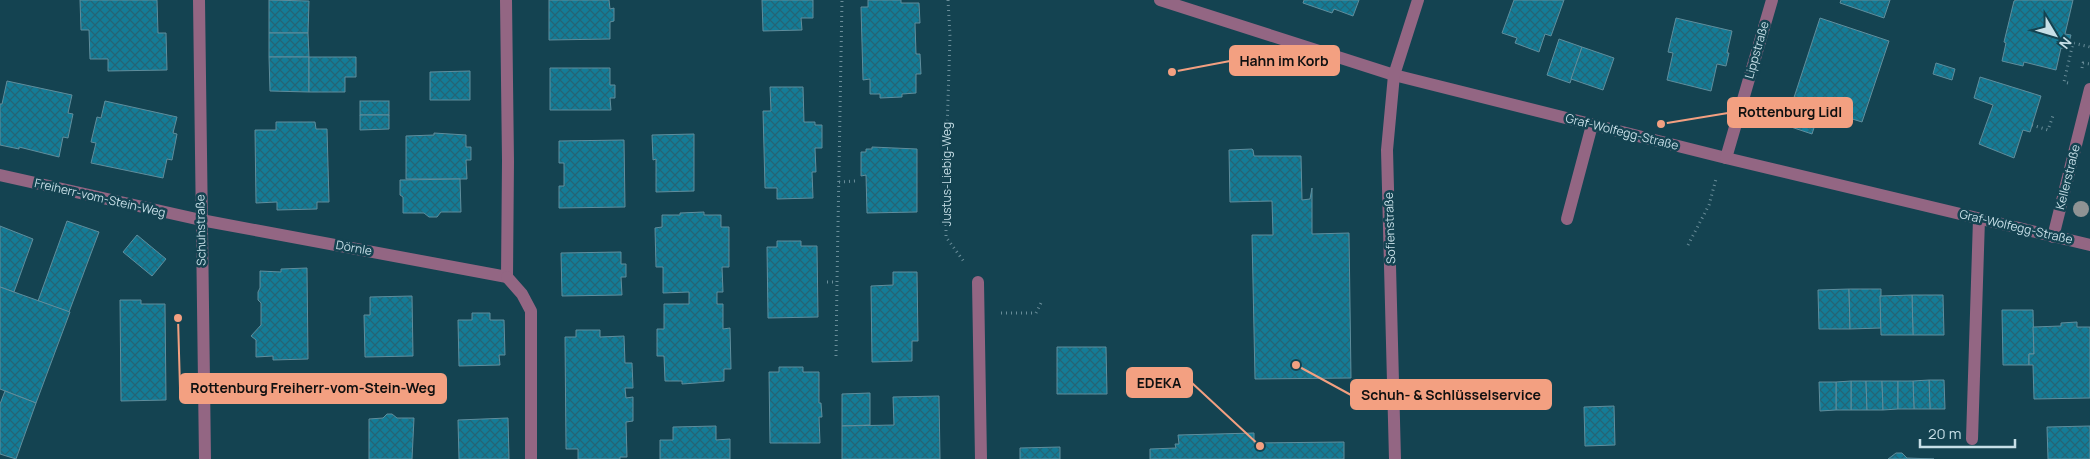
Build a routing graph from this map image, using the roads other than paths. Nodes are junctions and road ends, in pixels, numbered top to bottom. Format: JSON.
{"nodes":[{"id":1,"x":200,"y":0,"type":"edge"},
{"id":2,"x":506,"y":0,"type":"edge"},
{"id":3,"x":1160,"y":0,"type":"edge"},
{"id":4,"x":1418,"y":0,"type":"edge"},
{"id":5,"x":1772,"y":0,"type":"edge"},
{"id":6,"x":1394,"y":76,"type":"junction"},
{"id":7,"x":2090,"y":89,"type":"edge"},
{"id":8,"x":1592,"y":125,"type":"junction"},
{"id":9,"x":1726,"y":158,"type":"junction"},
{"id":10,"x":0,"y":176,"type":"edge"},
{"id":11,"x":1567,"y":219,"type":"dead end"},
{"id":12,"x":1979,"y":219,"type":"junction"},
{"id":13,"x":201,"y":220,"type":"junction"},
{"id":14,"x":2053,"y":236,"type":"junction"},
{"id":15,"x":2090,"y":245,"type":"edge"},
{"id":16,"x":507,"y":277,"type":"junction"},
{"id":17,"x":978,"y":282,"type":"road end"},
{"id":18,"x":1972,"y":439,"type":"dead end"},
{"id":19,"x":205,"y":459,"type":"edge"},
{"id":20,"x":531,"y":459,"type":"edge"},
{"id":21,"x":982,"y":459,"type":"edge"},
{"id":22,"x":1395,"y":459,"type":"edge"}],
"edges":[{"from":1,"to":13,"type":"street","name":"Schuhstraße"},
{"from":2,"to":16,"type":"street"},
{"from":3,"to":6,"type":"street","name":"Graf-Wolfegg-Straße"},
{"from":4,"to":6,"type":"street","name":"Sofienstraße"},
{"from":5,"to":9,"type":"street","name":"Lippstraße"},
{"from":6,"to":8,"type":"street","name":"Graf-Wolfegg-Straße"},
{"from":6,"to":22,"type":"street","name":"Sofienstraße"},
{"from":7,"to":14,"type":"street","name":"Kellerstraße"},
{"from":8,"to":9,"type":"street","name":"Graf-Wolfegg-Straße"},
{"from":8,"to":11,"type":"street"},
{"from":9,"to":12,"type":"street","name":"Graf-Wolfegg-Straße"},
{"from":10,"to":13,"type":"street","name":"Freiherr-vom-Stein-Weg"},
{"from":12,"to":14,"type":"street","name":"Graf-Wolfegg-Straße"},
{"from":12,"to":18,"type":"street"},
{"from":13,"to":16,"type":"street","name":"Dörnle"},
{"from":13,"to":19,"type":"street","name":"Schuhstraße"},
{"from":14,"to":15,"type":"street","name":"Graf-Wolfegg-Straße"},
{"from":16,"to":20,"type":"street"},
{"from":17,"to":21,"type":"street"}]}
